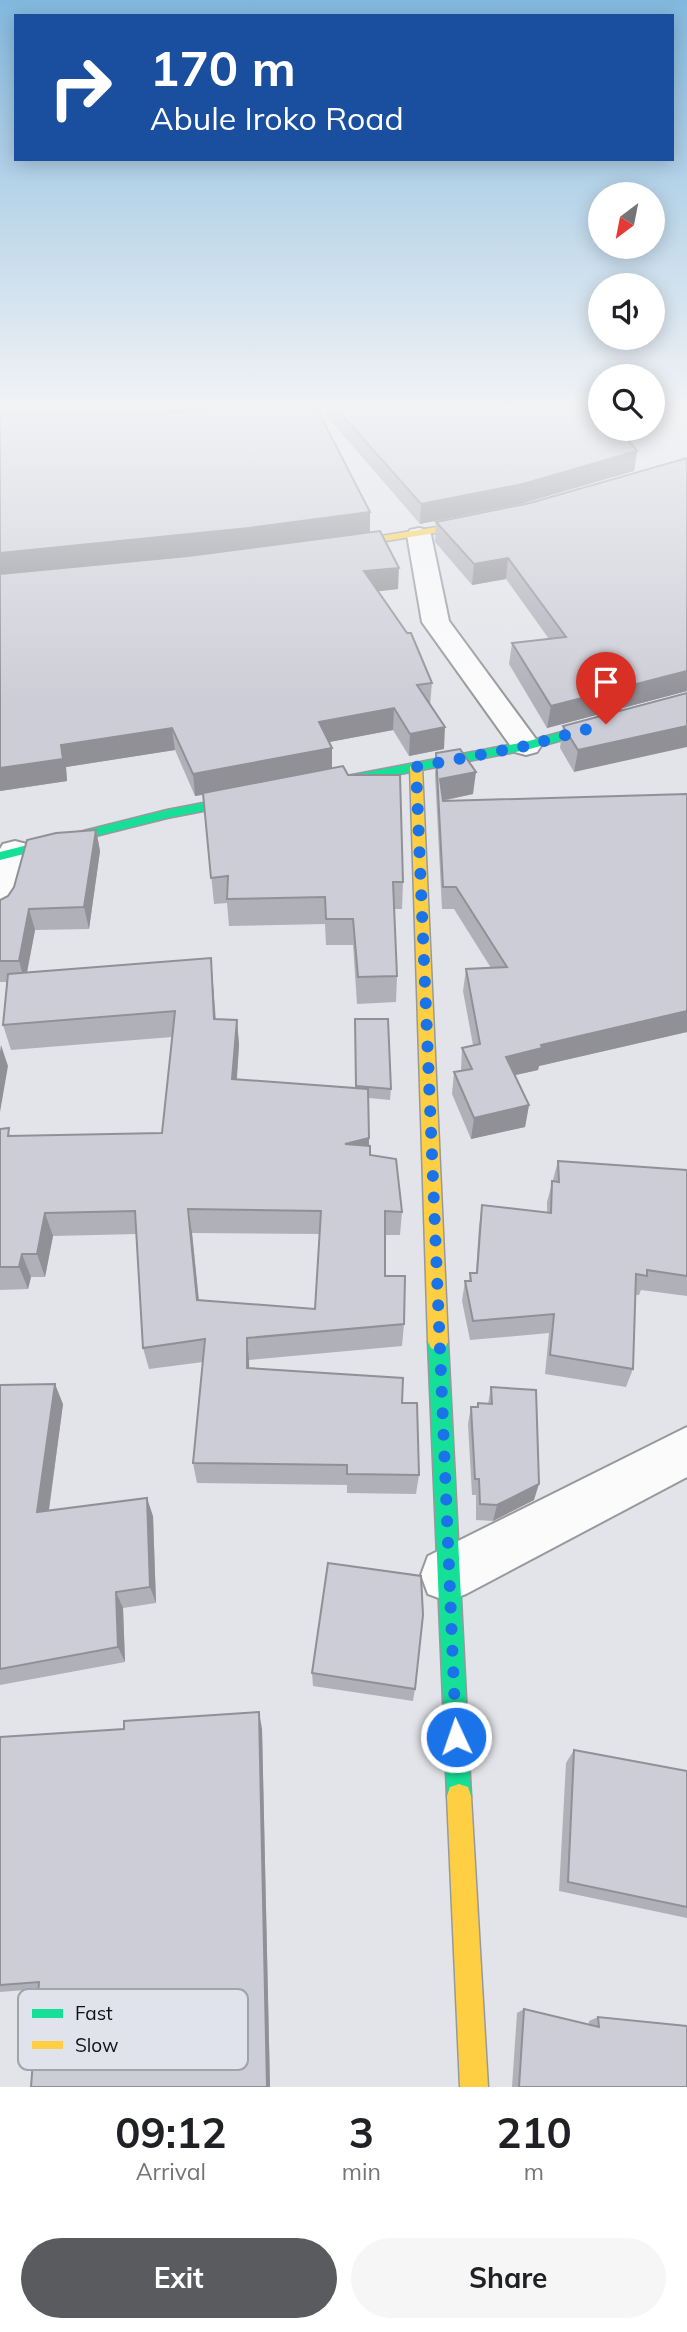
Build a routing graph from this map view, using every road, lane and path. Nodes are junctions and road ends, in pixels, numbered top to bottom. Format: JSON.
{"nodes":[{"id":1,"x":505,"y":519,"type":"edge"},
{"id":2,"x":419,"y":535,"type":"junction"},
{"id":3,"x":311,"y":550,"type":"edge"},
{"id":4,"x":687,"y":702,"type":"edge"},
{"id":5,"x":526,"y":746,"type":"junction"},
{"id":6,"x":416,"y":767,"type":"junction"},
{"id":7,"x":310,"y":787,"type":"edge"},
{"id":8,"x":270,"y":794,"type":"edge"},
{"id":9,"x":8,"y":854,"type":"edge"},
{"id":10,"x":0,"y":908,"type":"edge"},
{"id":11,"x":687,"y":1451,"type":"edge"},
{"id":12,"x":447,"y":1575,"type":"junction"},
{"id":13,"x":474,"y":2087,"type":"edge"}],
"edges":[{"from":1,"to":2,"type":"street"},
{"from":2,"to":3,"type":"street"},
{"from":2,"to":5,"type":"street"},
{"from":4,"to":5,"type":"street"},
{"from":5,"to":6,"type":"street"},
{"from":6,"to":7,"type":"street"},
{"from":6,"to":12,"type":"street"},
{"from":8,"to":9,"type":"street"},
{"from":9,"to":10,"type":"street"},
{"from":11,"to":12,"type":"street"},
{"from":12,"to":13,"type":"street"}]}
